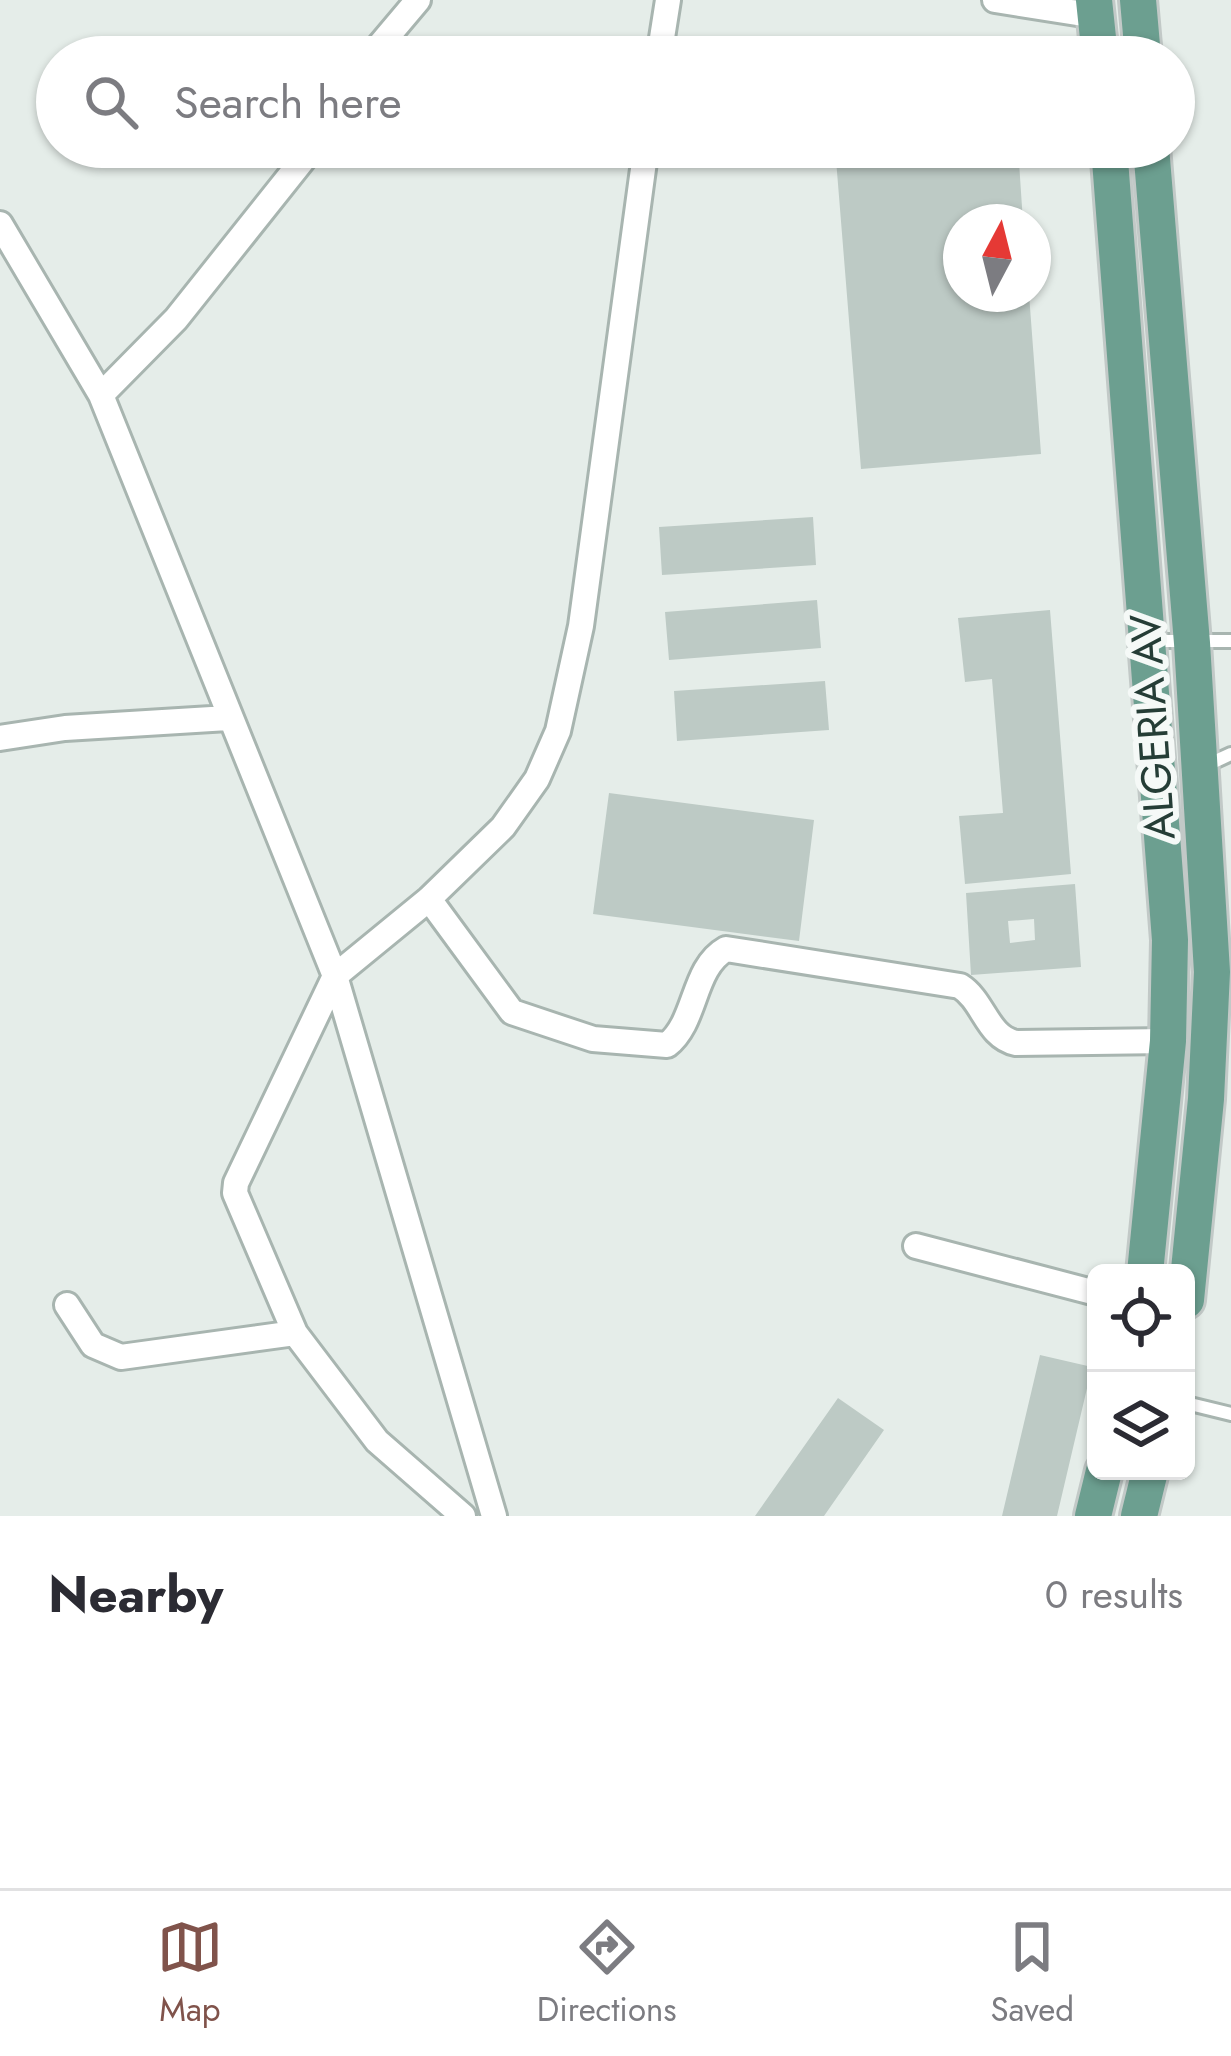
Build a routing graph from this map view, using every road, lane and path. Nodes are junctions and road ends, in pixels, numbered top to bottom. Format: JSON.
{"nodes":[{"id":1,"x":418,"y":0,"type":"edge"},
{"id":2,"x":668,"y":0,"type":"edge"},
{"id":3,"x":995,"y":0,"type":"edge"},
{"id":4,"x":1138,"y":0,"type":"edge"},
{"id":5,"x":1095,"y":8,"type":"edge"},
{"id":6,"x":388,"y":36,"type":"edge"},
{"id":7,"x":662,"y":36,"type":"edge"},
{"id":8,"x":1142,"y":36,"type":"edge"},
{"id":9,"x":297,"y":168,"type":"edge"},
{"id":10,"x":643,"y":168,"type":"edge"},
{"id":11,"x":1110,"y":168,"type":"edge"},
{"id":12,"x":1153,"y":168,"type":"edge"},
{"id":13,"x":0,"y":224,"type":"edge"},
{"id":14,"x":101,"y":395,"type":"junction"},
{"id":15,"x":1148,"y":641,"type":"junction"},
{"id":16,"x":1231,"y":641,"type":"edge"},
{"id":17,"x":1192,"y":643,"type":"junction"},
{"id":18,"x":228,"y":718,"type":"junction"},
{"id":19,"x":0,"y":739,"type":"edge"},
{"id":20,"x":1216,"y":761,"type":"edge"},
{"id":21,"x":429,"y":898,"type":"junction"},
{"id":22,"x":1221,"y":975,"type":"edge"},
{"id":23,"x":335,"y":976,"type":"junction"},
{"id":24,"x":1168,"y":1041,"type":"junction"},
{"id":25,"x":916,"y":1246,"type":"dead end"},
{"id":26,"x":1146,"y":1264,"type":"edge"},
{"id":27,"x":1190,"y":1264,"type":"edge"},
{"id":28,"x":1087,"y":1291,"type":"edge"},
{"id":29,"x":67,"y":1305,"type":"dead end"},
{"id":30,"x":295,"y":1333,"type":"junction"},
{"id":31,"x":1195,"y":1405,"type":"edge"},
{"id":32,"x":1231,"y":1414,"type":"edge"},
{"id":33,"x":1102,"y":1480,"type":"edge"},
{"id":34,"x":1148,"y":1480,"type":"edge"},
{"id":35,"x":463,"y":1516,"type":"edge"},
{"id":36,"x":494,"y":1516,"type":"edge"},
{"id":37,"x":1093,"y":1516,"type":"edge"},
{"id":38,"x":1139,"y":1516,"type":"edge"}],
"edges":[{"from":1,"to":6,"type":"street"},
{"from":2,"to":7,"type":"street"},
{"from":3,"to":5,"type":"street"},
{"from":4,"to":8,"type":"main road"},
{"from":9,"to":14,"type":"street"},
{"from":10,"to":21,"type":"street"},
{"from":11,"to":15,"type":"main road","name":"ALGERIA AV"},
{"from":12,"to":17,"type":"main road","name":"ALGERIA AV"},
{"from":13,"to":14,"type":"street"},
{"from":14,"to":18,"type":"street"},
{"from":15,"to":17,"type":"lane"},
{"from":15,"to":24,"type":"main road","name":"ALGERIA AV"},
{"from":16,"to":17,"type":"lane"},
{"from":17,"to":20,"type":"main road","name":"ALGERIA AV"},
{"from":18,"to":19,"type":"street"},
{"from":18,"to":23,"type":"street"},
{"from":20,"to":22,"type":"main road","name":"ALGERIA AV"},
{"from":21,"to":23,"type":"street"},
{"from":21,"to":24,"type":"street"},
{"from":22,"to":27,"type":"main road","name":"ALGERIA AV"},
{"from":23,"to":30,"type":"street"},
{"from":23,"to":36,"type":"street"},
{"from":24,"to":26,"type":"main road","name":"ALGERIA AV"},
{"from":25,"to":28,"type":"street"},
{"from":29,"to":30,"type":"street"},
{"from":30,"to":35,"type":"street"},
{"from":31,"to":32,"type":"lane"},
{"from":33,"to":37,"type":"main road"},
{"from":34,"to":38,"type":"main road"}]}
